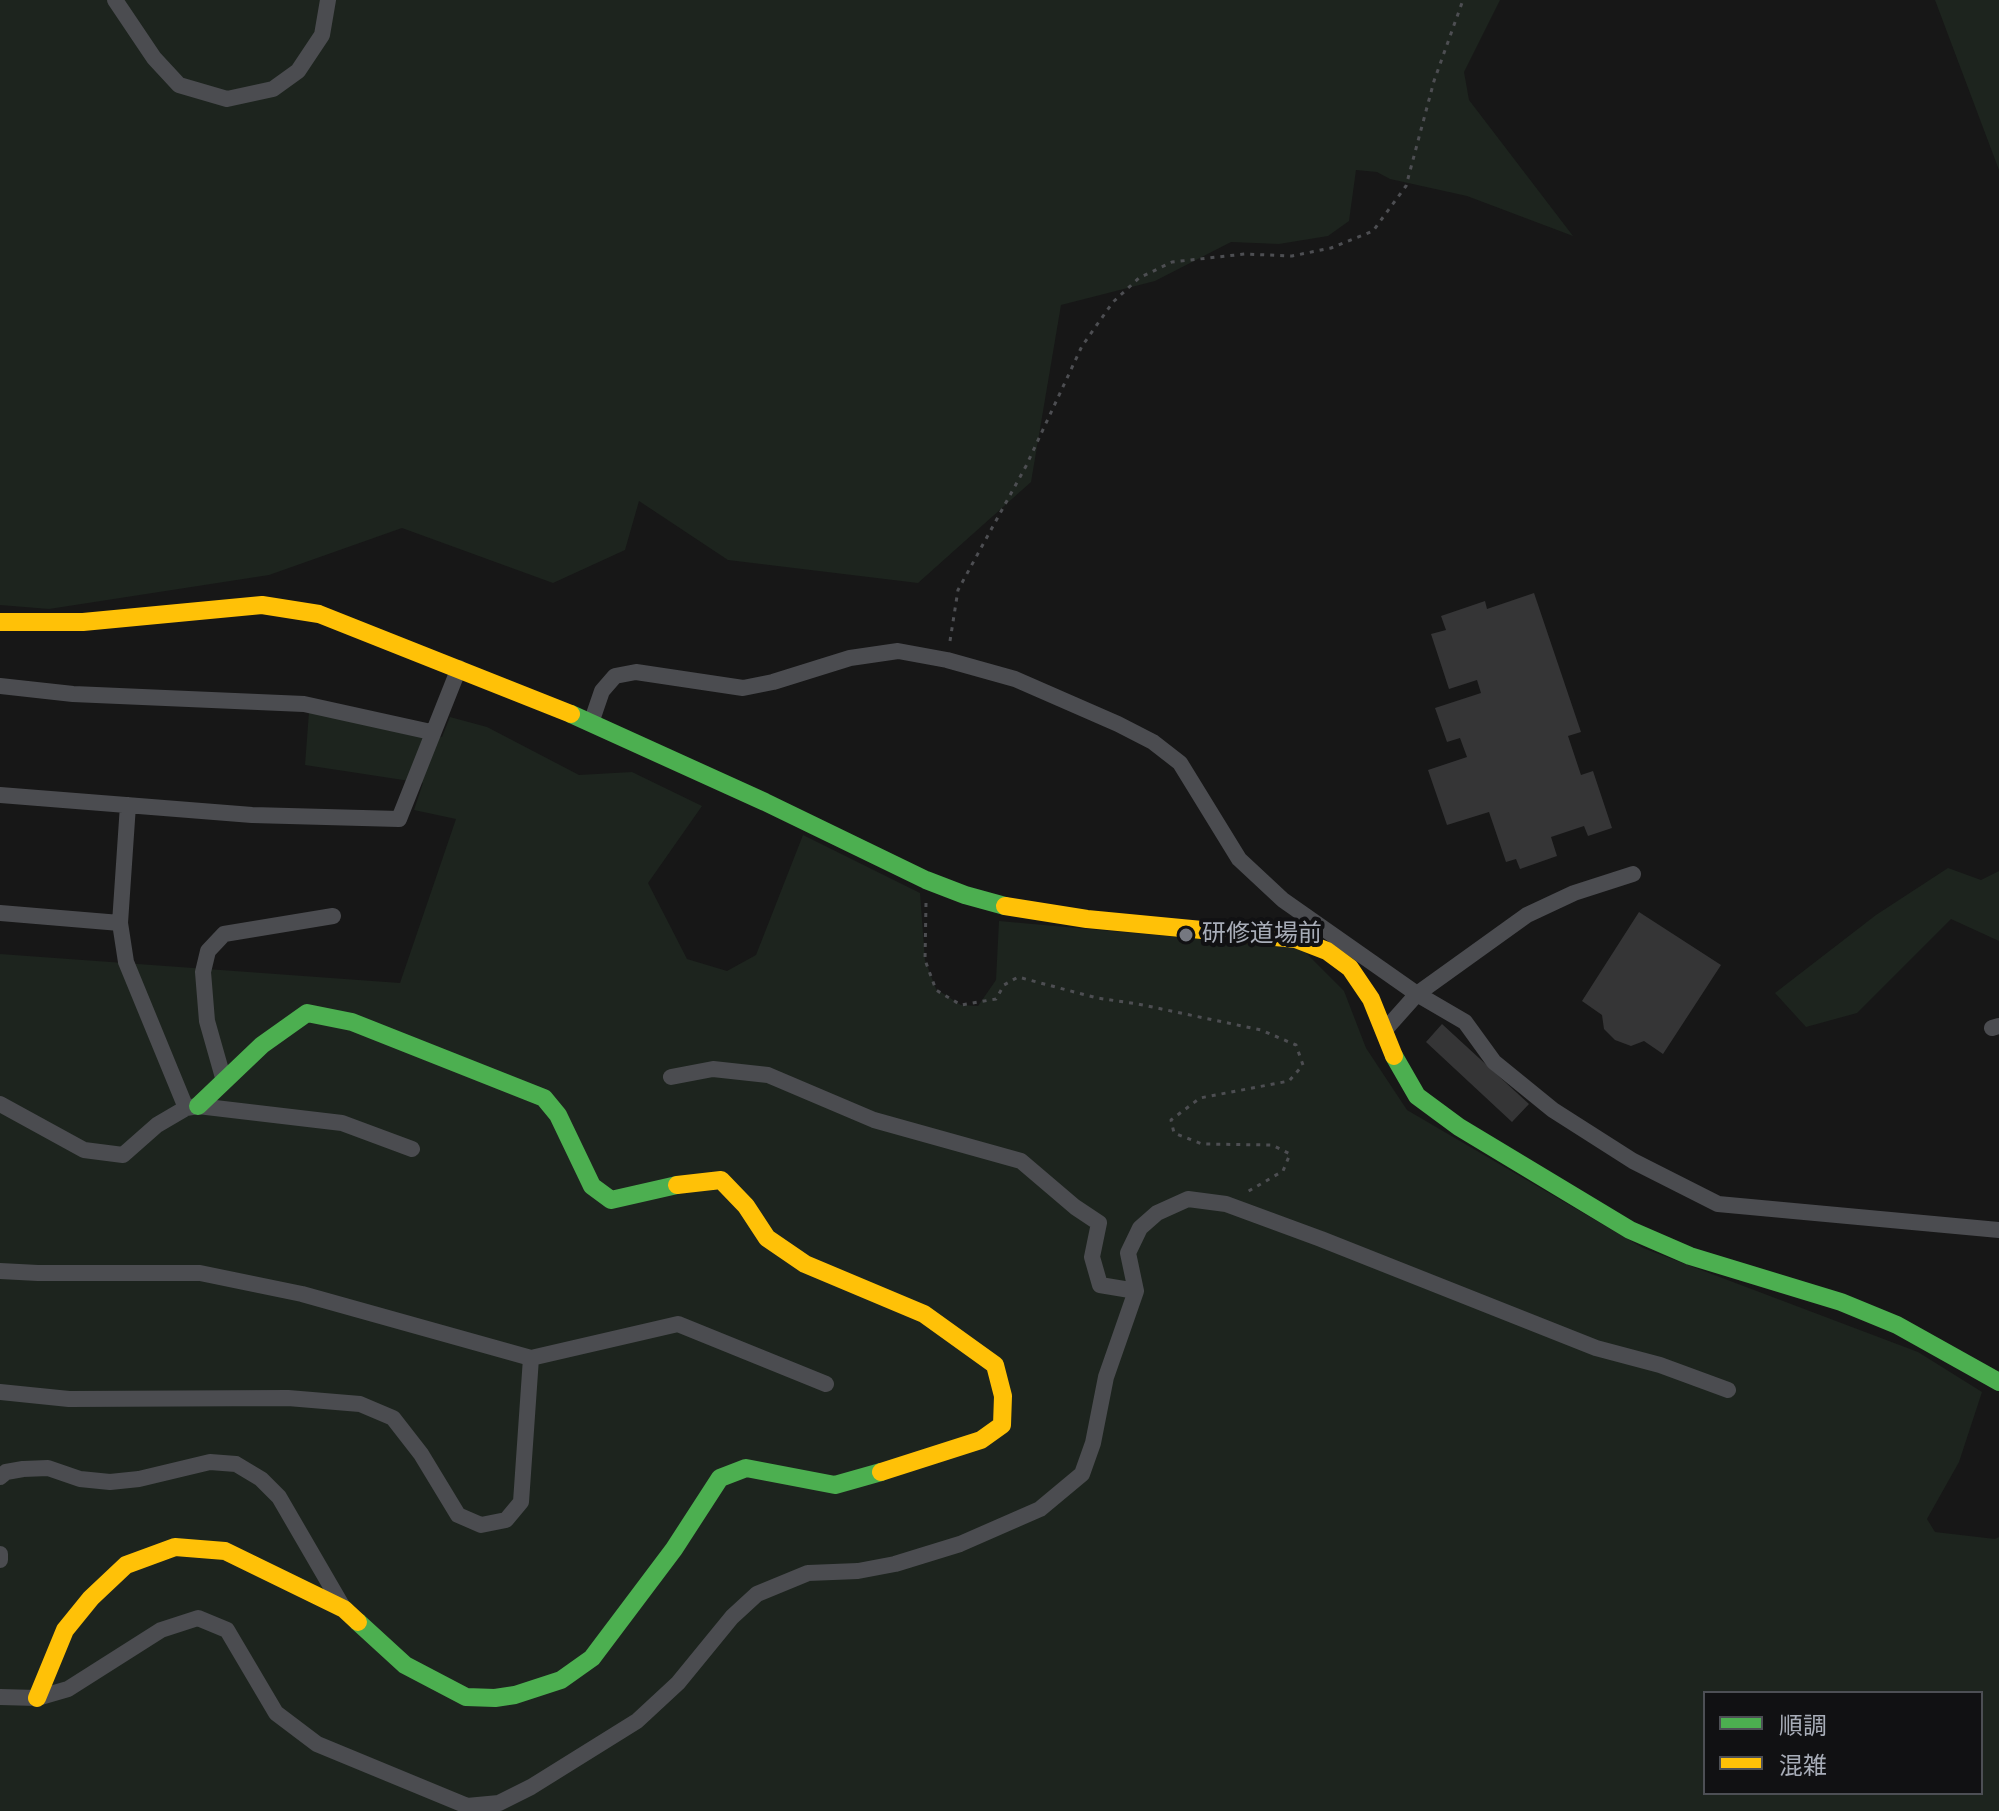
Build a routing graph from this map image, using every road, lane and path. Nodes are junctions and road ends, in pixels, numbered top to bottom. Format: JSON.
{"nodes":[{"id":1,"x":115,"y":0,"type":"edge"},
{"id":2,"x":328,"y":0,"type":"edge"},
{"id":3,"x":1463,"y":0,"type":"edge"},
{"id":4,"x":0,"y":622,"type":"edge"},
{"id":5,"x":947,"y":660,"type":"junction"},
{"id":6,"x":459,"y":668,"type":"junction"},
{"id":7,"x":0,"y":686,"type":"edge"},
{"id":8,"x":591,"y":723,"type":"junction"},
{"id":9,"x":431,"y":732,"type":"junction"},
{"id":10,"x":0,"y":795,"type":"edge"},
{"id":11,"x":128,"y":805,"type":"junction"},
{"id":12,"x":1633,"y":874,"type":"dead end"},
{"id":13,"x":926,"y":880,"type":"junction"},
{"id":14,"x":0,"y":913,"type":"edge"},
{"id":15,"x":333,"y":916,"type":"dead end"},
{"id":16,"x":120,"y":923,"type":"junction"},
{"id":17,"x":1417,"y":994,"type":"junction"},
{"id":18,"x":1384,"y":1031,"type":"junction"},
{"id":19,"x":671,"y":1077,"type":"dead end"},
{"id":20,"x":224,"y":1081,"type":"junction"},
{"id":21,"x":0,"y":1104,"type":"edge"},
{"id":22,"x":192,"y":1107,"type":"junction"},
{"id":23,"x":412,"y":1149,"type":"dead end"},
{"id":24,"x":1226,"y":1204,"type":"junction"},
{"id":25,"x":1999,"y":1230,"type":"edge"},
{"id":26,"x":0,"y":1271,"type":"edge"},
{"id":27,"x":1136,"y":1291,"type":"junction"},
{"id":28,"x":531,"y":1358,"type":"junction"},
{"id":29,"x":1999,"y":1382,"type":"edge"},
{"id":30,"x":826,"y":1384,"type":"dead end"},
{"id":31,"x":1728,"y":1390,"type":"dead end"},
{"id":32,"x":0,"y":1392,"type":"edge"},
{"id":33,"x":0,"y":1477,"type":"edge"},
{"id":34,"x":344,"y":1609,"type":"junction"},
{"id":35,"x":0,"y":1697,"type":"edge"},
{"id":36,"x":37,"y":1698,"type":"junction"}],
"edges":[{"from":1,"to":2,"type":"street"},
{"from":3,"to":5,"type":"path"},
{"from":4,"to":6,"type":"street"},
{"from":5,"to":8,"type":"street"},
{"from":5,"to":17,"type":"street"},
{"from":6,"to":8,"type":"street"},
{"from":6,"to":9,"type":"street"},
{"from":7,"to":9,"type":"street"},
{"from":8,"to":13,"type":"street"},
{"from":9,"to":11,"type":"street"},
{"from":10,"to":11,"type":"street"},
{"from":11,"to":16,"type":"street"},
{"from":12,"to":17,"type":"street"},
{"from":13,"to":18,"type":"street"},
{"from":13,"to":24,"type":"path"},
{"from":14,"to":16,"type":"street"},
{"from":15,"to":20,"type":"street"},
{"from":16,"to":22,"type":"street"},
{"from":17,"to":18,"type":"street"},
{"from":17,"to":25,"type":"street"},
{"from":18,"to":29,"type":"street"},
{"from":19,"to":27,"type":"street"},
{"from":20,"to":22,"type":"street"},
{"from":20,"to":34,"type":"street"},
{"from":21,"to":22,"type":"street"},
{"from":22,"to":23,"type":"street"},
{"from":24,"to":27,"type":"street"},
{"from":24,"to":31,"type":"street"},
{"from":26,"to":28,"type":"street"},
{"from":27,"to":36,"type":"street"},
{"from":28,"to":30,"type":"street"},
{"from":28,"to":32,"type":"street"},
{"from":33,"to":34,"type":"street"},
{"from":34,"to":36,"type":"street"},
{"from":35,"to":36,"type":"street"}]}
